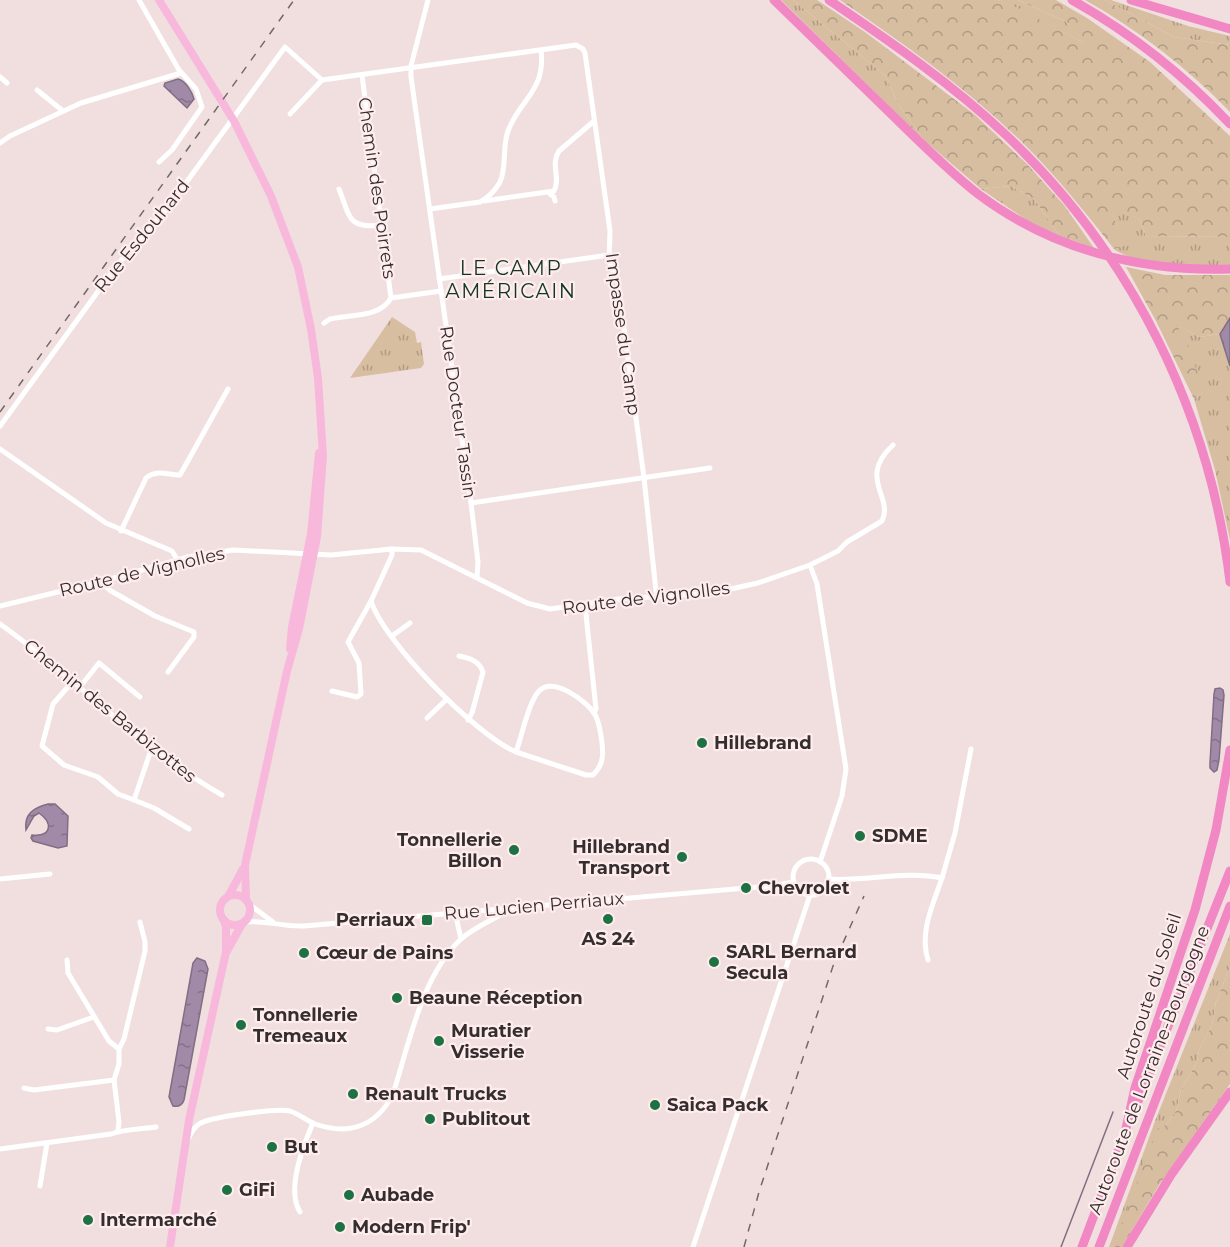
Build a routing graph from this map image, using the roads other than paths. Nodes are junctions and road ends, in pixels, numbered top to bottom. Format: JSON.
{"nodes":[{"id":1,"x":139,"y":0,"type":"edge"},
{"id":2,"x":159,"y":0,"type":"edge"},
{"id":3,"x":428,"y":0,"type":"edge"},
{"id":4,"x":774,"y":0,"type":"edge"},
{"id":5,"x":829,"y":0,"type":"edge"},
{"id":6,"x":1072,"y":0,"type":"edge"},
{"id":7,"x":1131,"y":0,"type":"edge"},
{"id":8,"x":1230,"y":29,"type":"edge"},
{"id":9,"x":541,"y":50,"type":"junction"},
{"id":10,"x":411,"y":68,"type":"junction"},
{"id":11,"x":181,"y":73,"type":"junction"},
{"id":12,"x":362,"y":75,"type":"junction"},
{"id":13,"x":0,"y":77,"type":"edge"},
{"id":14,"x":322,"y":80,"type":"junction"},
{"id":15,"x":7,"y":82,"type":"dead end"},
{"id":16,"x":37,"y":90,"type":"dead end"},
{"id":17,"x":63,"y":111,"type":"junction"},
{"id":18,"x":290,"y":114,"type":"dead end"},
{"id":19,"x":594,"y":121,"type":"junction"},
{"id":20,"x":1230,"y":124,"type":"edge"},
{"id":21,"x":0,"y":143,"type":"edge"},
{"id":22,"x":159,"y":162,"type":"dead end"},
{"id":23,"x":339,"y":189,"type":"dead end"},
{"id":24,"x":549,"y":193,"type":"junction"},
{"id":25,"x":480,"y":201,"type":"junction"},
{"id":26,"x":555,"y":201,"type":"dead end"},
{"id":27,"x":430,"y":209,"type":"junction"},
{"id":28,"x":381,"y":225,"type":"junction"},
{"id":29,"x":609,"y":255,"type":"junction"},
{"id":30,"x":1230,"y":269,"type":"edge"},
{"id":31,"x":439,"y":279,"type":"junction"},
{"id":32,"x":441,"y":291,"type":"junction"},
{"id":33,"x":391,"y":298,"type":"junction"},
{"id":34,"x":324,"y":323,"type":"dead end"},
{"id":35,"x":228,"y":389,"type":"dead end"},
{"id":36,"x":0,"y":426,"type":"edge"},
{"id":37,"x":893,"y":445,"type":"dead end"},
{"id":38,"x":0,"y":449,"type":"edge"},
{"id":39,"x":710,"y":468,"type":"dead end"},
{"id":40,"x":644,"y":478,"type":"junction"},
{"id":41,"x":471,"y":503,"type":"junction"},
{"id":42,"x":121,"y":531,"type":"junction"},
{"id":43,"x":392,"y":549,"type":"junction"},
{"id":44,"x":311,"y":555,"type":"junction"},
{"id":45,"x":177,"y":559,"type":"junction"},
{"id":46,"x":808,"y":566,"type":"junction"},
{"id":47,"x":477,"y":577,"type":"junction"},
{"id":48,"x":103,"y":581,"type":"junction"},
{"id":49,"x":1230,"y":582,"type":"edge"},
{"id":50,"x":659,"y":596,"type":"junction"},
{"id":51,"x":371,"y":600,"type":"junction"},
{"id":52,"x":585,"y":605,"type":"junction"},
{"id":53,"x":0,"y":606,"type":"edge"},
{"id":54,"x":410,"y":623,"type":"dead end"},
{"id":55,"x":0,"y":624,"type":"edge"},
{"id":56,"x":392,"y":636,"type":"junction"},
{"id":57,"x":459,"y":656,"type":"dead end"},
{"id":58,"x":168,"y":672,"type":"dead end"},
{"id":59,"x":73,"y":681,"type":"junction"},
{"id":60,"x":80,"y":687,"type":"junction"},
{"id":61,"x":332,"y":691,"type":"dead end"},
{"id":62,"x":140,"y":697,"type":"dead end"},
{"id":63,"x":447,"y":699,"type":"junction"},
{"id":64,"x":594,"y":713,"type":"junction"},
{"id":65,"x":427,"y":718,"type":"dead end"},
{"id":66,"x":468,"y":720,"type":"junction"},
{"id":67,"x":152,"y":747,"type":"junction"},
{"id":68,"x":971,"y":749,"type":"dead end"},
{"id":69,"x":1230,"y":750,"type":"edge"},
{"id":70,"x":516,"y":752,"type":"junction"},
{"id":71,"x":222,"y":795,"type":"dead end"},
{"id":72,"x":134,"y":800,"type":"junction"},
{"id":73,"x":189,"y":829,"type":"dead end"},
{"id":74,"x":819,"y":862,"type":"junction"},
{"id":75,"x":245,"y":865,"type":"junction"},
{"id":76,"x":1230,"y":871,"type":"edge"},
{"id":77,"x":50,"y":874,"type":"dead end"},
{"id":78,"x":942,"y":878,"type":"junction"},
{"id":79,"x":0,"y":879,"type":"edge"},
{"id":80,"x":828,"y":879,"type":"junction"},
{"id":81,"x":794,"y":882,"type":"junction"},
{"id":82,"x":230,"y":895,"type":"junction"},
{"id":83,"x":810,"y":895,"type":"junction"},
{"id":84,"x":248,"y":902,"type":"junction"},
{"id":85,"x":1230,"y":906,"type":"edge"},
{"id":86,"x":509,"y":908,"type":"junction"},
{"id":87,"x":453,"y":913,"type":"junction"},
{"id":88,"x":224,"y":920,"type":"junction"},
{"id":89,"x":140,"y":921,"type":"dead end"},
{"id":90,"x":243,"y":923,"type":"junction"},
{"id":91,"x":274,"y":923,"type":"junction"},
{"id":92,"x":461,"y":939,"type":"junction"},
{"id":93,"x":226,"y":952,"type":"junction"},
{"id":94,"x":67,"y":960,"type":"dead end"},
{"id":95,"x":928,"y":960,"type":"dead end"},
{"id":96,"x":94,"y":1017,"type":"junction"},
{"id":97,"x":48,"y":1029,"type":"dead end"},
{"id":98,"x":119,"y":1049,"type":"junction"},
{"id":99,"x":114,"y":1080,"type":"junction"},
{"id":100,"x":24,"y":1088,"type":"dead end"},
{"id":101,"x":1230,"y":1092,"type":"edge"},
{"id":102,"x":313,"y":1123,"type":"junction"},
{"id":103,"x":156,"y":1127,"type":"dead end"},
{"id":104,"x":118,"y":1130,"type":"junction"},
{"id":105,"x":1125,"y":1133,"type":"junction"},
{"id":106,"x":47,"y":1143,"type":"junction"},
{"id":107,"x":185,"y":1145,"type":"junction"},
{"id":108,"x":0,"y":1149,"type":"edge"},
{"id":109,"x":40,"y":1186,"type":"dead end"},
{"id":110,"x":300,"y":1212,"type":"dead end"},
{"id":111,"x":170,"y":1247,"type":"edge"},
{"id":112,"x":693,"y":1247,"type":"edge"},
{"id":113,"x":1082,"y":1247,"type":"edge"},
{"id":114,"x":1099,"y":1247,"type":"edge"},
{"id":115,"x":1127,"y":1247,"type":"edge"}],
"edges":[{"from":1,"to":11,"type":"street"},
{"from":2,"to":44,"type":"main road"},
{"from":3,"to":10,"type":"street","name":"Rue Docteur Tassin"},
{"from":4,"to":30,"type":"highway"},
{"from":5,"to":49,"type":"highway"},
{"from":6,"to":20,"type":"highway"},
{"from":7,"to":8,"type":"highway"},
{"from":9,"to":10,"type":"street"},
{"from":9,"to":19,"type":"street","name":"Impasse du Camp"},
{"from":9,"to":25,"type":"street"},
{"from":10,"to":12,"type":"street"},
{"from":10,"to":27,"type":"street","name":"Rue Docteur Tassin"},
{"from":11,"to":17,"type":"street"},
{"from":11,"to":22,"type":"street"},
{"from":12,"to":14,"type":"street"},
{"from":12,"to":28,"type":"street","name":"Chemin des Poirrets"},
{"from":13,"to":15,"type":"street"},
{"from":14,"to":18,"type":"street"},
{"from":14,"to":36,"type":"street","name":"Rue Esdouhard"},
{"from":16,"to":17,"type":"street"},
{"from":17,"to":21,"type":"street"},
{"from":19,"to":24,"type":"street"},
{"from":19,"to":29,"type":"street","name":"Impasse du Camp"},
{"from":23,"to":28,"type":"street"},
{"from":24,"to":25,"type":"street"},
{"from":24,"to":26,"type":"street"},
{"from":25,"to":27,"type":"street"},
{"from":27,"to":31,"type":"street","name":"Rue Docteur Tassin"},
{"from":28,"to":33,"type":"street","name":"Chemin des Poirrets"},
{"from":29,"to":31,"type":"street"},
{"from":29,"to":40,"type":"street","name":"Impasse du Camp"},
{"from":31,"to":32,"type":"street","name":"Rue Docteur Tassin"},
{"from":32,"to":33,"type":"street"},
{"from":32,"to":41,"type":"street","name":"Rue Docteur Tassin"},
{"from":33,"to":34,"type":"street","name":"Chemin des Poirrets"},
{"from":35,"to":42,"type":"street"},
{"from":37,"to":46,"type":"street","name":"Route de Vignolles"},
{"from":38,"to":42,"type":"street"},
{"from":39,"to":40,"type":"street"},
{"from":40,"to":41,"type":"street"},
{"from":40,"to":50,"type":"street","name":"Impasse du Camp"},
{"from":41,"to":47,"type":"street","name":"Rue Docteur Tassin"},
{"from":42,"to":45,"type":"street"},
{"from":43,"to":44,"type":"street","name":"Route de Vignolles"},
{"from":43,"to":47,"type":"street","name":"Route de Vignolles"},
{"from":43,"to":51,"type":"street"},
{"from":44,"to":45,"type":"street","name":"Route de Vignolles"},
{"from":44,"to":75,"type":"main road"},
{"from":45,"to":48,"type":"street","name":"Route de Vignolles"},
{"from":46,"to":50,"type":"street","name":"Route de Vignolles"},
{"from":46,"to":74,"type":"street"},
{"from":47,"to":52,"type":"street","name":"Route de Vignolles"},
{"from":48,"to":53,"type":"street","name":"Route de Vignolles"},
{"from":48,"to":58,"type":"street"},
{"from":50,"to":52,"type":"street","name":"Route de Vignolles"},
{"from":51,"to":56,"type":"street"},
{"from":51,"to":61,"type":"street"},
{"from":52,"to":64,"type":"street"},
{"from":54,"to":56,"type":"street"},
{"from":55,"to":59,"type":"street","name":"Chemin des Barbizottes"},
{"from":56,"to":63,"type":"street"},
{"from":57,"to":66,"type":"street"},
{"from":59,"to":60,"type":"street","name":"Chemin des Barbizottes"},
{"from":59,"to":72,"type":"street"},
{"from":60,"to":62,"type":"street"},
{"from":60,"to":67,"type":"street","name":"Chemin des Barbizottes"},
{"from":63,"to":65,"type":"street"},
{"from":63,"to":66,"type":"street"},
{"from":64,"to":70,"type":"street"},
{"from":64,"to":70,"type":"street"},
{"from":66,"to":70,"type":"street"},
{"from":67,"to":71,"type":"street","name":"Chemin des Barbizottes"},
{"from":67,"to":72,"type":"street"},
{"from":68,"to":78,"type":"street"},
{"from":69,"to":105,"type":"highway","name":"Autoroute du Soleil"},
{"from":72,"to":73,"type":"street"},
{"from":74,"to":80,"type":"street"},
{"from":74,"to":81,"type":"street"},
{"from":75,"to":82,"type":"main road"},
{"from":75,"to":84,"type":"main road"},
{"from":76,"to":105,"type":"highway","name":"Autoroute de Lorraine-Bourgogne"},
{"from":77,"to":79,"type":"street"},
{"from":78,"to":80,"type":"street"},
{"from":78,"to":95,"type":"street"},
{"from":80,"to":83,"type":"street"},
{"from":81,"to":83,"type":"street"},
{"from":81,"to":86,"type":"street","name":"Rue Lucien Perriaux"},
{"from":82,"to":84,"type":"main road"},
{"from":82,"to":88,"type":"main road"},
{"from":83,"to":112,"type":"street"},
{"from":84,"to":90,"type":"main road"},
{"from":84,"to":91,"type":"street"},
{"from":85,"to":114,"type":"highway","name":"Autoroute de Lorraine-Bourgogne"},
{"from":86,"to":87,"type":"street","name":"Rue Lucien Perriaux"},
{"from":86,"to":92,"type":"street"},
{"from":87,"to":91,"type":"street","name":"Rue Lucien Perriaux"},
{"from":87,"to":92,"type":"street"},
{"from":88,"to":90,"type":"main road"},
{"from":88,"to":93,"type":"main road"},
{"from":89,"to":98,"type":"street"},
{"from":90,"to":91,"type":"street","name":"Rue Lucien Perriaux"},
{"from":90,"to":93,"type":"main road"},
{"from":92,"to":102,"type":"street"},
{"from":93,"to":107,"type":"main road"},
{"from":94,"to":96,"type":"street"},
{"from":96,"to":97,"type":"street"},
{"from":96,"to":98,"type":"street"},
{"from":98,"to":99,"type":"street"},
{"from":99,"to":100,"type":"street"},
{"from":99,"to":104,"type":"street"},
{"from":101,"to":115,"type":"highway"},
{"from":102,"to":107,"type":"street"},
{"from":102,"to":110,"type":"street"},
{"from":103,"to":104,"type":"street"},
{"from":104,"to":106,"type":"street"},
{"from":105,"to":113,"type":"highway","name":"Autoroute du Soleil"},
{"from":106,"to":108,"type":"street"},
{"from":106,"to":109,"type":"street"},
{"from":107,"to":111,"type":"main road"}]}
